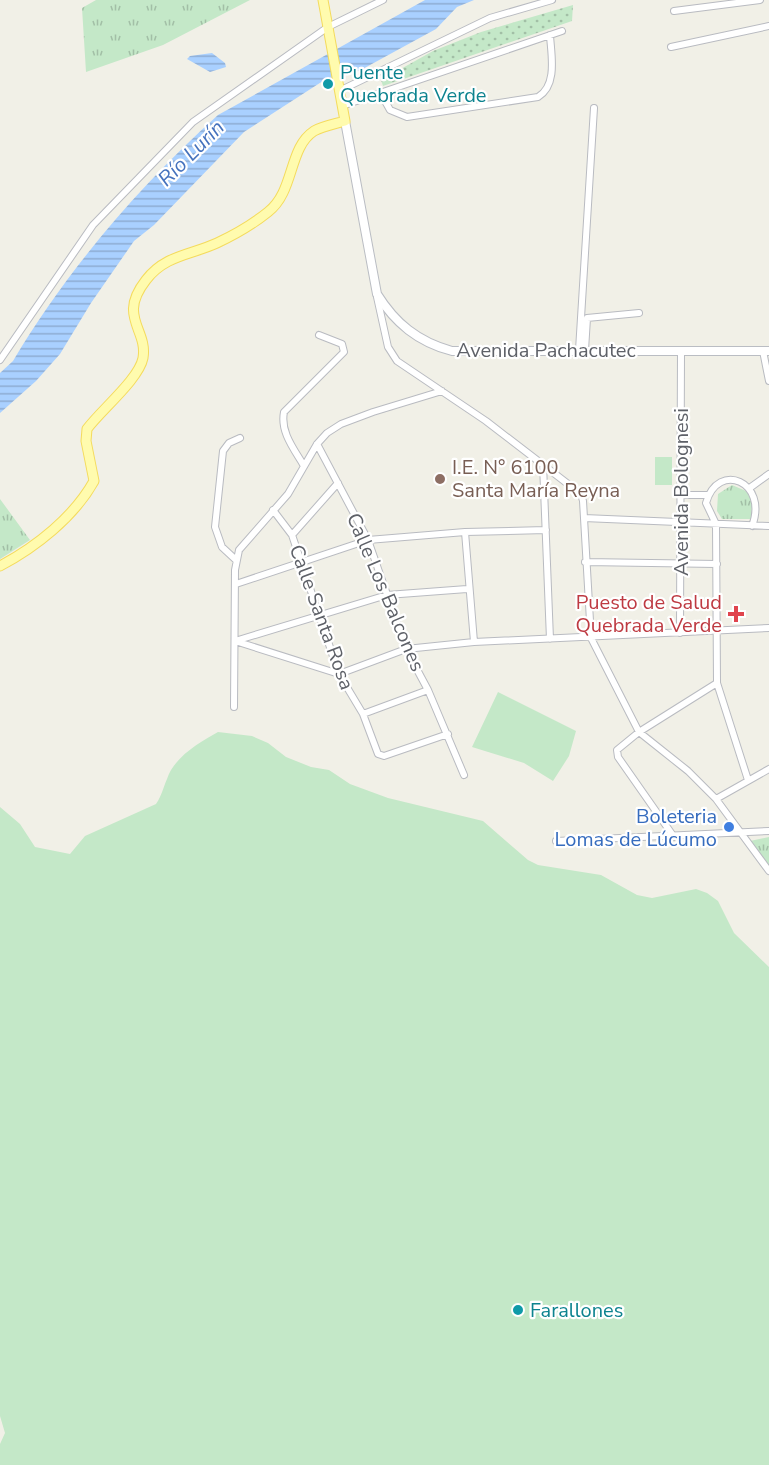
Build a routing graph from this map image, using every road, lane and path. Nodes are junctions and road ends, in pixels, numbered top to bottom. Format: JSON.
{"nodes":[{"id":1,"x":323,"y":0,"type":"edge"},
{"id":2,"x":383,"y":0,"type":"edge"},
{"id":3,"x":552,"y":0,"type":"edge"},
{"id":4,"x":760,"y":0,"type":"edge"},
{"id":5,"x":674,"y":11,"type":"dead end"},
{"id":6,"x":769,"y":26,"type":"edge"},
{"id":7,"x":328,"y":31,"type":"junction"},
{"id":8,"x":562,"y":31,"type":"dead end"},
{"id":9,"x":549,"y":34,"type":"junction"},
{"id":10,"x":671,"y":46,"type":"dead end"},
{"id":11,"x":339,"y":88,"type":"junction"},
{"id":12,"x":380,"y":92,"type":"junction"},
{"id":13,"x":342,"y":106,"type":"junction"},
{"id":14,"x":594,"y":108,"type":"dead end"},
{"id":15,"x":345,"y":121,"type":"junction"},
{"id":16,"x":377,"y":294,"type":"junction"},
{"id":17,"x":639,"y":313,"type":"dead end"},
{"id":18,"x":319,"y":336,"type":"dead end"},
{"id":19,"x":582,"y":350,"type":"junction"},
{"id":20,"x":681,"y":351,"type":"junction"},
{"id":21,"x":766,"y":351,"type":"edge"},
{"id":22,"x":0,"y":360,"type":"edge"},
{"id":23,"x":769,"y":381,"type":"edge"},
{"id":24,"x":442,"y":391,"type":"junction"},
{"id":25,"x":240,"y":438,"type":"dead end"},
{"id":26,"x":317,"y":444,"type":"junction"},
{"id":27,"x":543,"y":465,"type":"junction"},
{"id":28,"x":304,"y":466,"type":"junction"},
{"id":29,"x":769,"y":474,"type":"edge"},
{"id":30,"x":338,"y":483,"type":"junction"},
{"id":31,"x":751,"y":487,"type":"junction"},
{"id":32,"x":682,"y":495,"type":"junction"},
{"id":33,"x":708,"y":495,"type":"junction"},
{"id":34,"x":273,"y":510,"type":"junction"},
{"id":35,"x":584,"y":518,"type":"junction"},
{"id":36,"x":681,"y":523,"type":"junction"},
{"id":37,"x":716,"y":524,"type":"junction"},
{"id":38,"x":752,"y":526,"type":"junction"},
{"id":39,"x":769,"y":526,"type":"edge"},
{"id":40,"x":546,"y":530,"type":"junction"},
{"id":41,"x":465,"y":532,"type":"junction"},
{"id":42,"x":292,"y":535,"type":"junction"},
{"id":43,"x":368,"y":540,"type":"junction"},
{"id":44,"x":236,"y":560,"type":"junction"},
{"id":45,"x":301,"y":562,"type":"junction"},
{"id":46,"x":585,"y":562,"type":"junction"},
{"id":47,"x":681,"y":564,"type":"junction"},
{"id":48,"x":717,"y":564,"type":"junction"},
{"id":49,"x":0,"y":566,"type":"edge"},
{"id":50,"x":236,"y":584,"type":"junction"},
{"id":51,"x":467,"y":589,"type":"junction"},
{"id":52,"x":387,"y":595,"type":"junction"},
{"id":53,"x":320,"y":615,"type":"junction"},
{"id":54,"x":769,"y":628,"type":"edge"},
{"id":55,"x":716,"y":630,"type":"junction"},
{"id":56,"x":680,"y":633,"type":"junction"},
{"id":57,"x":591,"y":638,"type":"junction"},
{"id":58,"x":550,"y":639,"type":"junction"},
{"id":59,"x":235,"y":641,"type":"junction"},
{"id":60,"x":474,"y":642,"type":"junction"},
{"id":61,"x":406,"y":650,"type":"junction"},
{"id":62,"x":339,"y":674,"type":"junction"},
{"id":63,"x":717,"y":683,"type":"junction"},
{"id":64,"x":428,"y":690,"type":"junction"},
{"id":65,"x":234,"y":707,"type":"dead end"},
{"id":66,"x":363,"y":714,"type":"junction"},
{"id":67,"x":639,"y":732,"type":"junction"},
{"id":68,"x":448,"y":734,"type":"junction"},
{"id":69,"x":769,"y":769,"type":"edge"},
{"id":70,"x":464,"y":775,"type":"dead end"},
{"id":71,"x":748,"y":780,"type":"junction"},
{"id":72,"x":717,"y":799,"type":"junction"},
{"id":73,"x":769,"y":831,"type":"edge"},
{"id":74,"x":742,"y":833,"type":"junction"},
{"id":75,"x":674,"y":837,"type":"junction"},
{"id":76,"x":556,"y":842,"type":"dead end"},
{"id":77,"x":769,"y":871,"type":"edge"}],
"edges":[{"from":1,"to":7,"type":"main road"},
{"from":2,"to":7,"type":"street"},
{"from":3,"to":11,"type":"street"},
{"from":4,"to":5,"type":"street"},
{"from":6,"to":10,"type":"street"},
{"from":7,"to":11,"type":"main road"},
{"from":7,"to":22,"type":"street"},
{"from":8,"to":9,"type":"street"},
{"from":9,"to":12,"type":"street"},
{"from":9,"to":12,"type":"street"},
{"from":11,"to":13,"type":"main road"},
{"from":12,"to":13,"type":"street"},
{"from":13,"to":15,"type":"main road"},
{"from":14,"to":19,"type":"street"},
{"from":15,"to":16,"type":"main road","name":"Avenida Pachacutec"},
{"from":15,"to":49,"type":"main road"},
{"from":16,"to":19,"type":"main road","name":"Avenida Pachacutec"},
{"from":16,"to":24,"type":"street"},
{"from":17,"to":19,"type":"street"},
{"from":18,"to":28,"type":"street"},
{"from":19,"to":20,"type":"main road","name":"Avenida Pachacutec"},
{"from":20,"to":21,"type":"main road","name":"Avenida Pachacutec"},
{"from":20,"to":32,"type":"street","name":"Avenida Bolognesi"},
{"from":21,"to":23,"type":"street"},
{"from":24,"to":26,"type":"street"},
{"from":24,"to":27,"type":"street"},
{"from":25,"to":44,"type":"street"},
{"from":26,"to":28,"type":"street"},
{"from":26,"to":30,"type":"street","name":"Calle Los Balcones"},
{"from":27,"to":35,"type":"street"},
{"from":27,"to":40,"type":"street"},
{"from":28,"to":34,"type":"street"},
{"from":29,"to":31,"type":"street"},
{"from":30,"to":42,"type":"street"},
{"from":30,"to":43,"type":"street","name":"Calle Los Balcones"},
{"from":31,"to":33,"type":"street"},
{"from":31,"to":38,"type":"street"},
{"from":32,"to":33,"type":"street"},
{"from":32,"to":36,"type":"street","name":"Avenida Bolognesi"},
{"from":33,"to":37,"type":"street"},
{"from":34,"to":42,"type":"street","name":"Calle Santa Rosa"},
{"from":34,"to":44,"type":"street"},
{"from":35,"to":36,"type":"street"},
{"from":35,"to":46,"type":"street"},
{"from":36,"to":37,"type":"street"},
{"from":36,"to":47,"type":"street","name":"Avenida Bolognesi"},
{"from":37,"to":38,"type":"street"},
{"from":37,"to":48,"type":"street"},
{"from":38,"to":39,"type":"street"},
{"from":40,"to":41,"type":"street"},
{"from":40,"to":58,"type":"street"},
{"from":41,"to":43,"type":"street"},
{"from":41,"to":51,"type":"street"},
{"from":42,"to":45,"type":"street","name":"Calle Santa Rosa"},
{"from":43,"to":45,"type":"street"},
{"from":43,"to":52,"type":"street","name":"Calle Los Balcones"},
{"from":44,"to":50,"type":"street"},
{"from":45,"to":50,"type":"street"},
{"from":45,"to":53,"type":"street","name":"Calle Santa Rosa"},
{"from":46,"to":47,"type":"street"},
{"from":46,"to":57,"type":"street"},
{"from":47,"to":48,"type":"street"},
{"from":47,"to":56,"type":"street","name":"Avenida Bolognesi"},
{"from":48,"to":55,"type":"street"},
{"from":50,"to":59,"type":"street"},
{"from":51,"to":52,"type":"street"},
{"from":51,"to":60,"type":"street"},
{"from":52,"to":53,"type":"street"},
{"from":52,"to":61,"type":"street","name":"Calle Los Balcones"},
{"from":53,"to":59,"type":"street"},
{"from":53,"to":62,"type":"street","name":"Calle Santa Rosa"},
{"from":54,"to":55,"type":"street"},
{"from":55,"to":56,"type":"street"},
{"from":55,"to":63,"type":"street"},
{"from":56,"to":57,"type":"street"},
{"from":57,"to":58,"type":"street"},
{"from":57,"to":67,"type":"street"},
{"from":58,"to":60,"type":"street"},
{"from":59,"to":62,"type":"street"},
{"from":59,"to":65,"type":"street"},
{"from":60,"to":61,"type":"street"},
{"from":61,"to":62,"type":"street"},
{"from":61,"to":64,"type":"street","name":"Calle Los Balcones"},
{"from":62,"to":66,"type":"street","name":"Calle Santa Rosa"},
{"from":63,"to":67,"type":"street"},
{"from":63,"to":71,"type":"street"},
{"from":64,"to":66,"type":"street"},
{"from":64,"to":68,"type":"street","name":"Calle Los Balcones"},
{"from":66,"to":68,"type":"street","name":"Calle Santa Rosa"},
{"from":67,"to":72,"type":"street"},
{"from":67,"to":75,"type":"street"},
{"from":68,"to":70,"type":"street","name":"Calle Los Balcones"},
{"from":69,"to":71,"type":"street"},
{"from":71,"to":72,"type":"street"},
{"from":72,"to":74,"type":"street"},
{"from":73,"to":74,"type":"street"},
{"from":74,"to":75,"type":"street"},
{"from":74,"to":77,"type":"street"},
{"from":75,"to":76,"type":"street"}]}
